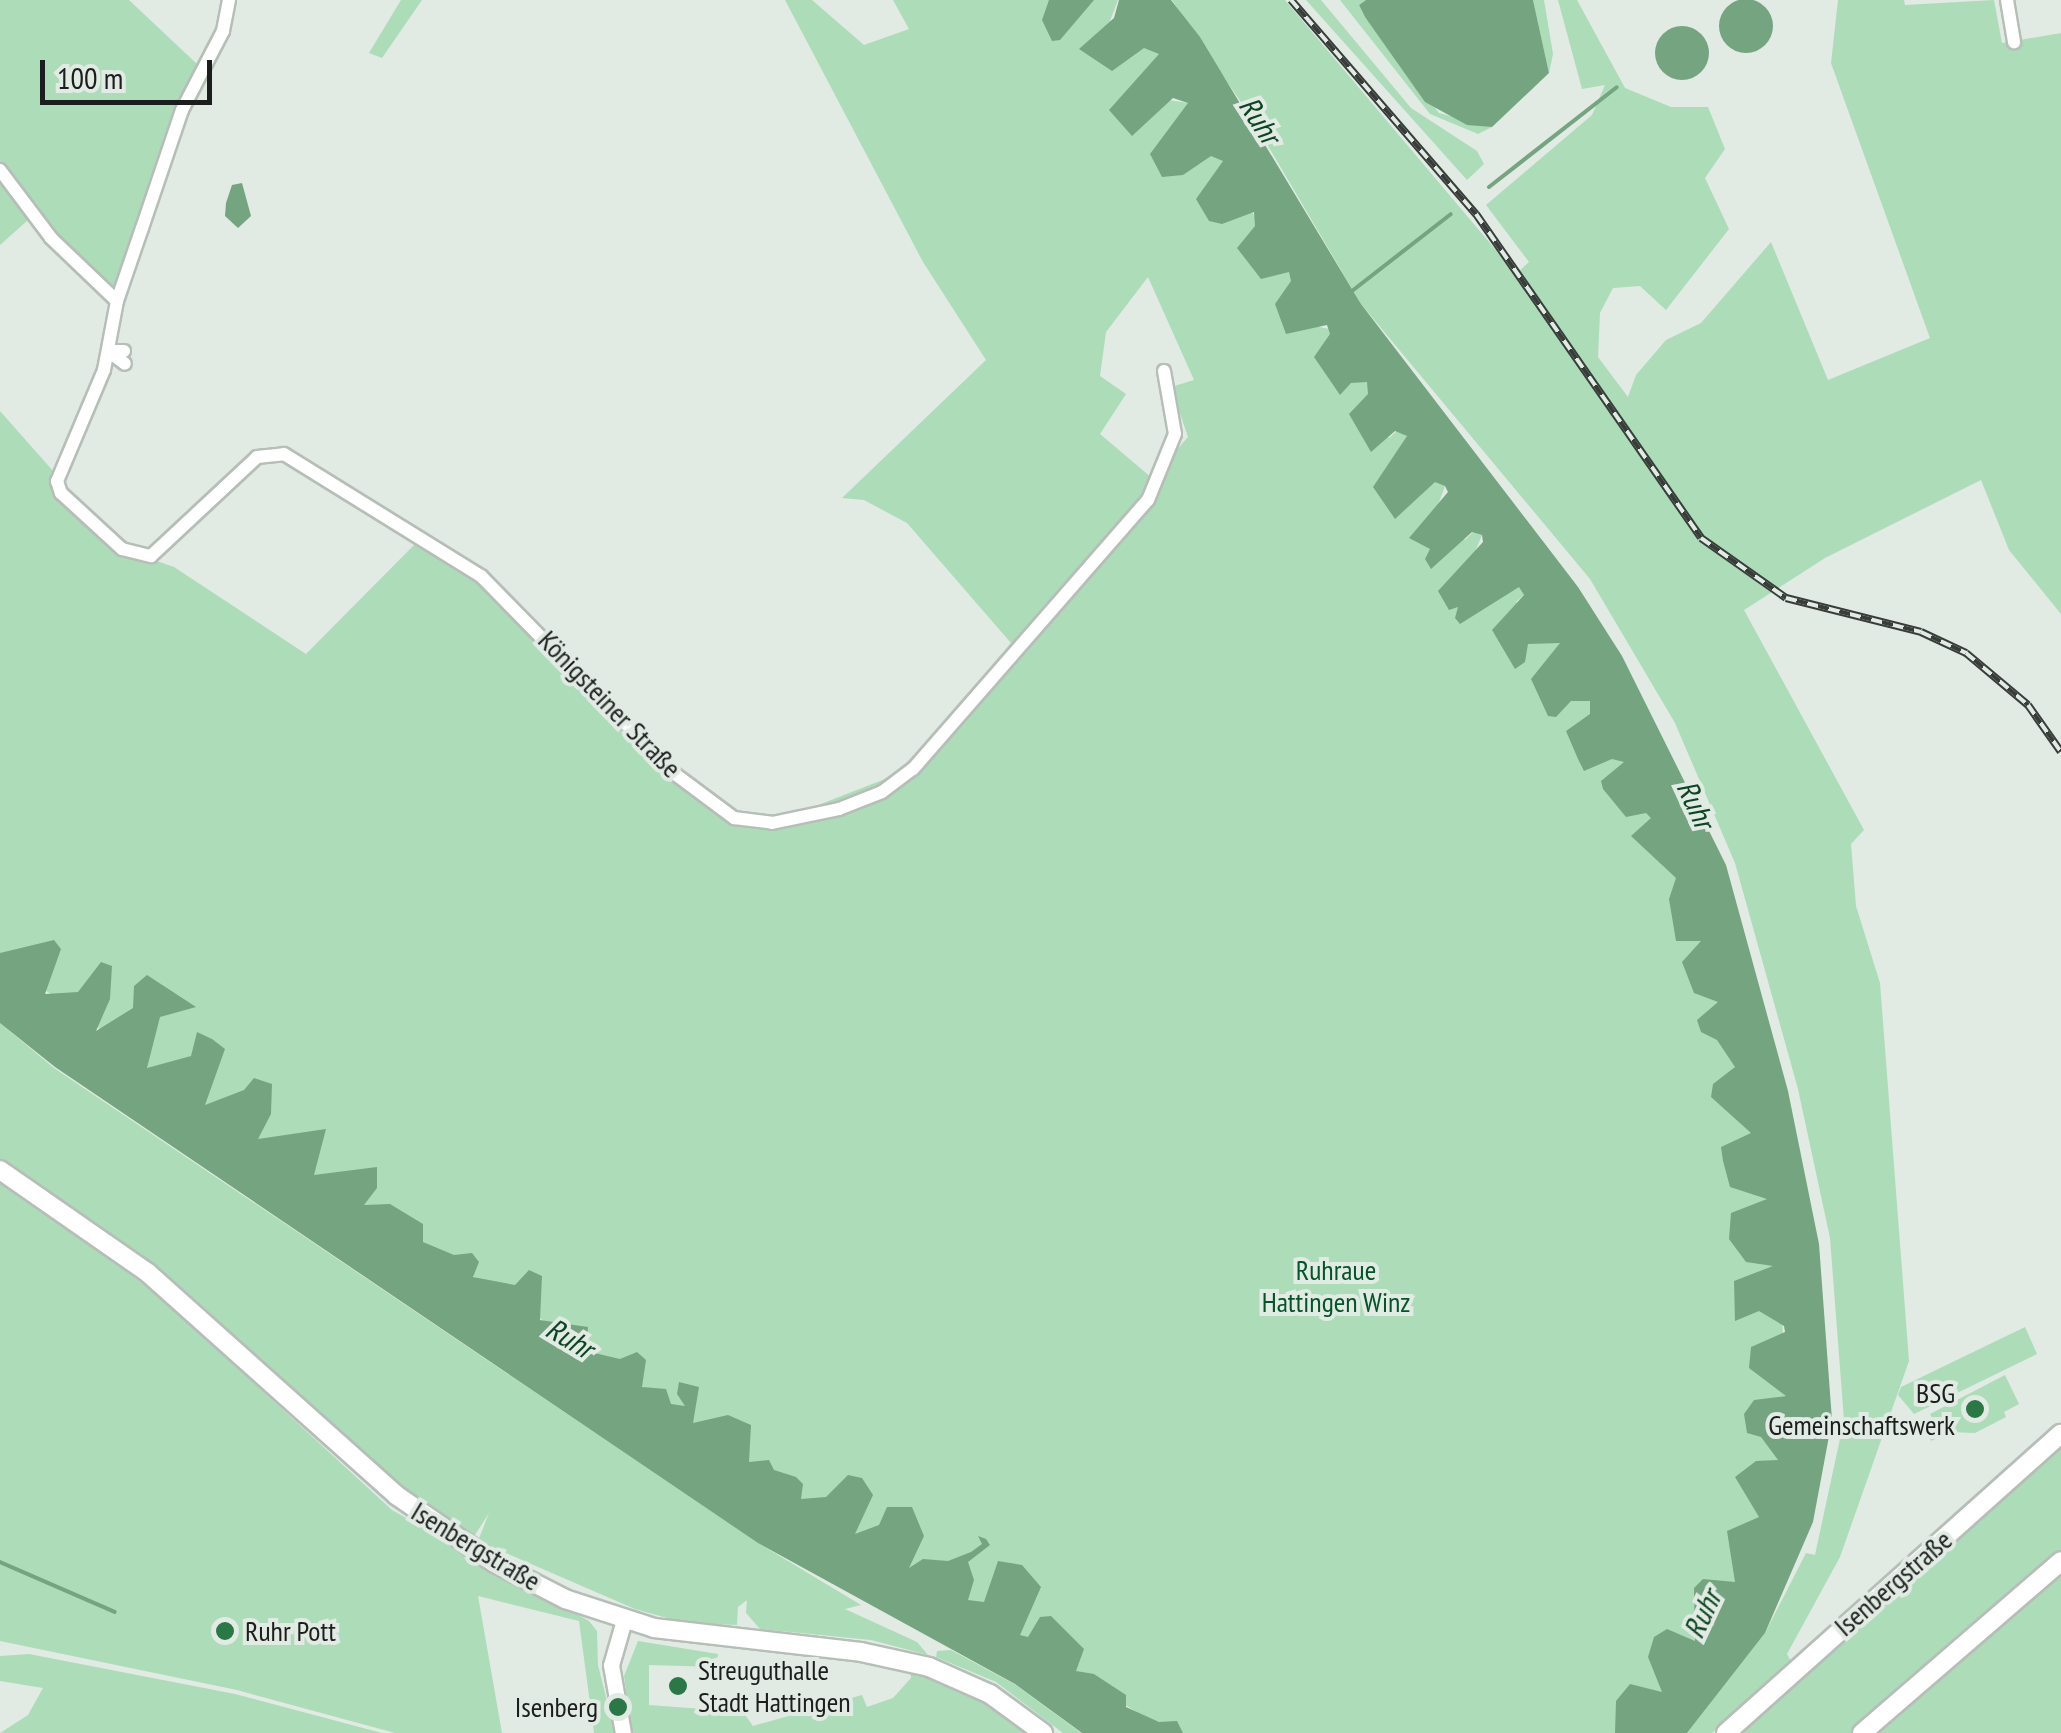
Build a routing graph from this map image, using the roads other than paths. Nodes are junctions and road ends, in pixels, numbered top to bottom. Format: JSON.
{"nodes":[{"id":1,"x":228,"y":0,"type":"edge"},
{"id":2,"x":2007,"y":0,"type":"edge"},
{"id":3,"x":2014,"y":42,"type":"dead end"},
{"id":4,"x":0,"y":170,"type":"edge"},
{"id":5,"x":117,"y":301,"type":"junction"},
{"id":6,"x":108,"y":351,"type":"junction"},
{"id":7,"x":124,"y":357,"type":"dead end"},
{"id":8,"x":1164,"y":370,"type":"dead end"},
{"id":9,"x":0,"y":1170,"type":"edge"},
{"id":10,"x":2061,"y":1434,"type":"edge"},
{"id":11,"x":2061,"y":1561,"type":"edge"},
{"id":12,"x":624,"y":1620,"type":"junction"},
{"id":13,"x":622,"y":1733,"type":"edge"},
{"id":14,"x":1043,"y":1733,"type":"edge"},
{"id":15,"x":1726,"y":1733,"type":"edge"},
{"id":16,"x":1862,"y":1733,"type":"edge"}],
"edges":[{"from":1,"to":5,"type":"street","name":"Königsteiner Straße"},
{"from":2,"to":3,"type":"street"},
{"from":4,"to":5,"type":"street"},
{"from":5,"to":6,"type":"street","name":"Königsteiner Straße"},
{"from":6,"to":7,"type":"street"},
{"from":6,"to":8,"type":"street","name":"Königsteiner Straße"},
{"from":9,"to":12,"type":"main road","name":"Isenbergstraße"},
{"from":10,"to":15,"type":"main road","name":"Isenbergstraße"},
{"from":11,"to":16,"type":"main road"},
{"from":12,"to":13,"type":"street"},
{"from":12,"to":14,"type":"main road","name":"Isenbergstraße"}]}
